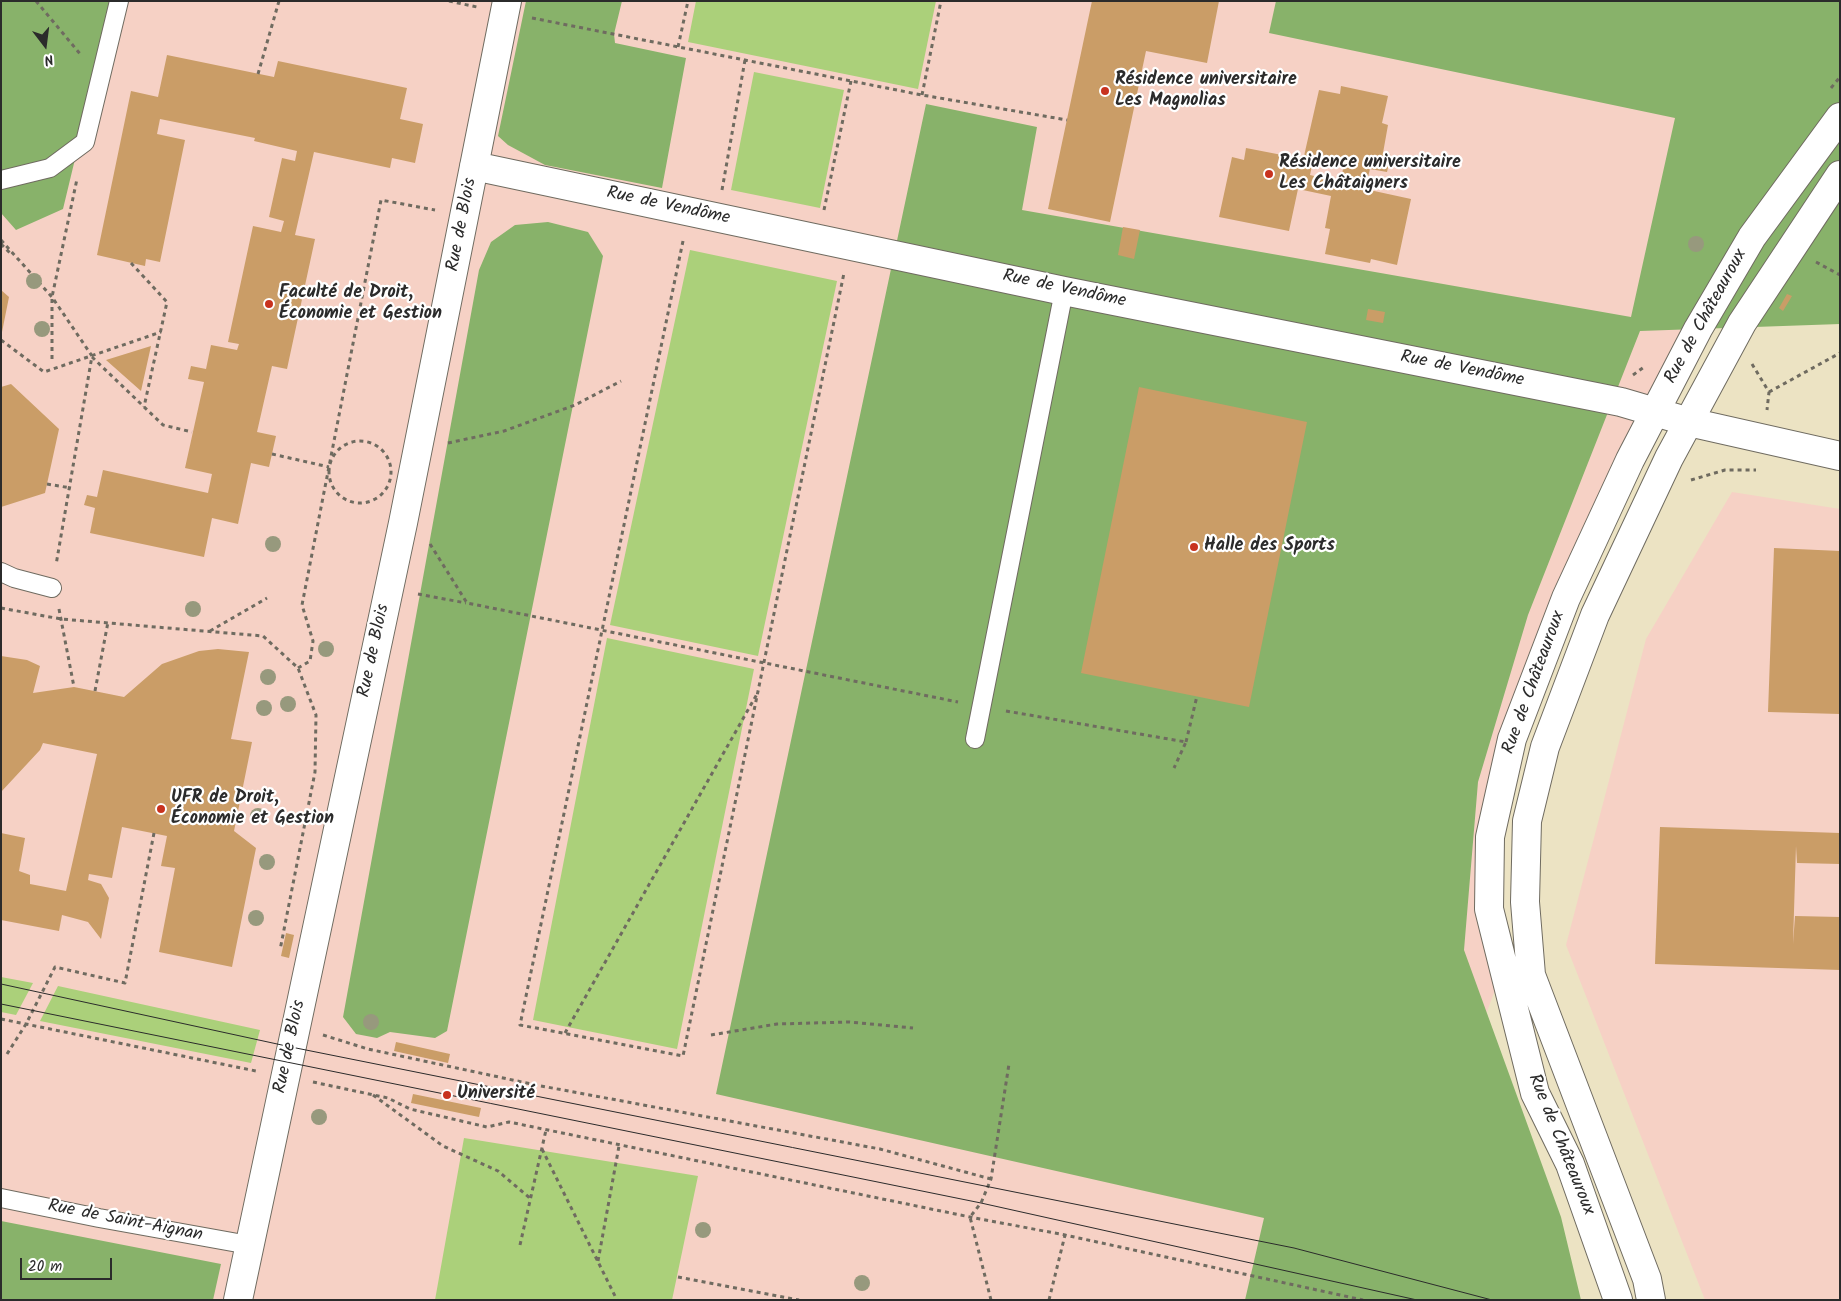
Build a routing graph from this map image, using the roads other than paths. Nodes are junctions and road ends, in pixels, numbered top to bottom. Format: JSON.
{"nodes":[{"id":1,"x":119,"y":1,"type":"edge"},
{"id":2,"x":506,"y":7,"type":"edge"},
{"id":3,"x":1840,"y":117,"type":"edge"},
{"id":4,"x":474,"y":166,"type":"junction"},
{"id":5,"x":1840,"y":176,"type":"edge"},
{"id":6,"x":1,"y":180,"type":"edge"},
{"id":7,"x":1064,"y":290,"type":"junction"},
{"id":8,"x":1655,"y":413,"type":"junction"},
{"id":9,"x":1688,"y":422,"type":"junction"},
{"id":10,"x":1840,"y":456,"type":"edge"},
{"id":11,"x":1,"y":572,"type":"edge"},
{"id":12,"x":52,"y":588,"type":"road end"},
{"id":13,"x":974,"y":739,"type":"dead end"},
{"id":14,"x":1,"y":1198,"type":"edge"},
{"id":15,"x":249,"y":1245,"type":"junction"},
{"id":16,"x":238,"y":1300,"type":"edge"},
{"id":17,"x":1618,"y":1300,"type":"edge"},
{"id":18,"x":1651,"y":1300,"type":"edge"}],
"edges":[{"from":1,"to":6,"type":"lane"},
{"from":2,"to":4,"type":"street","name":"Rue de Blois"},
{"from":3,"to":8,"type":"street","name":"Rue de Châteauroux"},
{"from":4,"to":7,"type":"street","name":"Rue de Vendôme"},
{"from":4,"to":15,"type":"street","name":"Rue de Blois"},
{"from":5,"to":9,"type":"street","name":"Rue de Châteauroux"},
{"from":7,"to":8,"type":"street","name":"Rue de Vendôme"},
{"from":7,"to":13,"type":"lane"},
{"from":8,"to":9,"type":"street","name":"Rue de Vendôme"},
{"from":8,"to":17,"type":"street","name":"Rue de Châteauroux"},
{"from":9,"to":10,"type":"street","name":"Rue de Vendôme"},
{"from":9,"to":18,"type":"street","name":"Rue de Châteauroux"},
{"from":11,"to":12,"type":"lane"},
{"from":14,"to":15,"type":"lane","name":"Rue de Saint-Aignan"},
{"from":15,"to":16,"type":"street","name":"Rue de Blois"}]}
